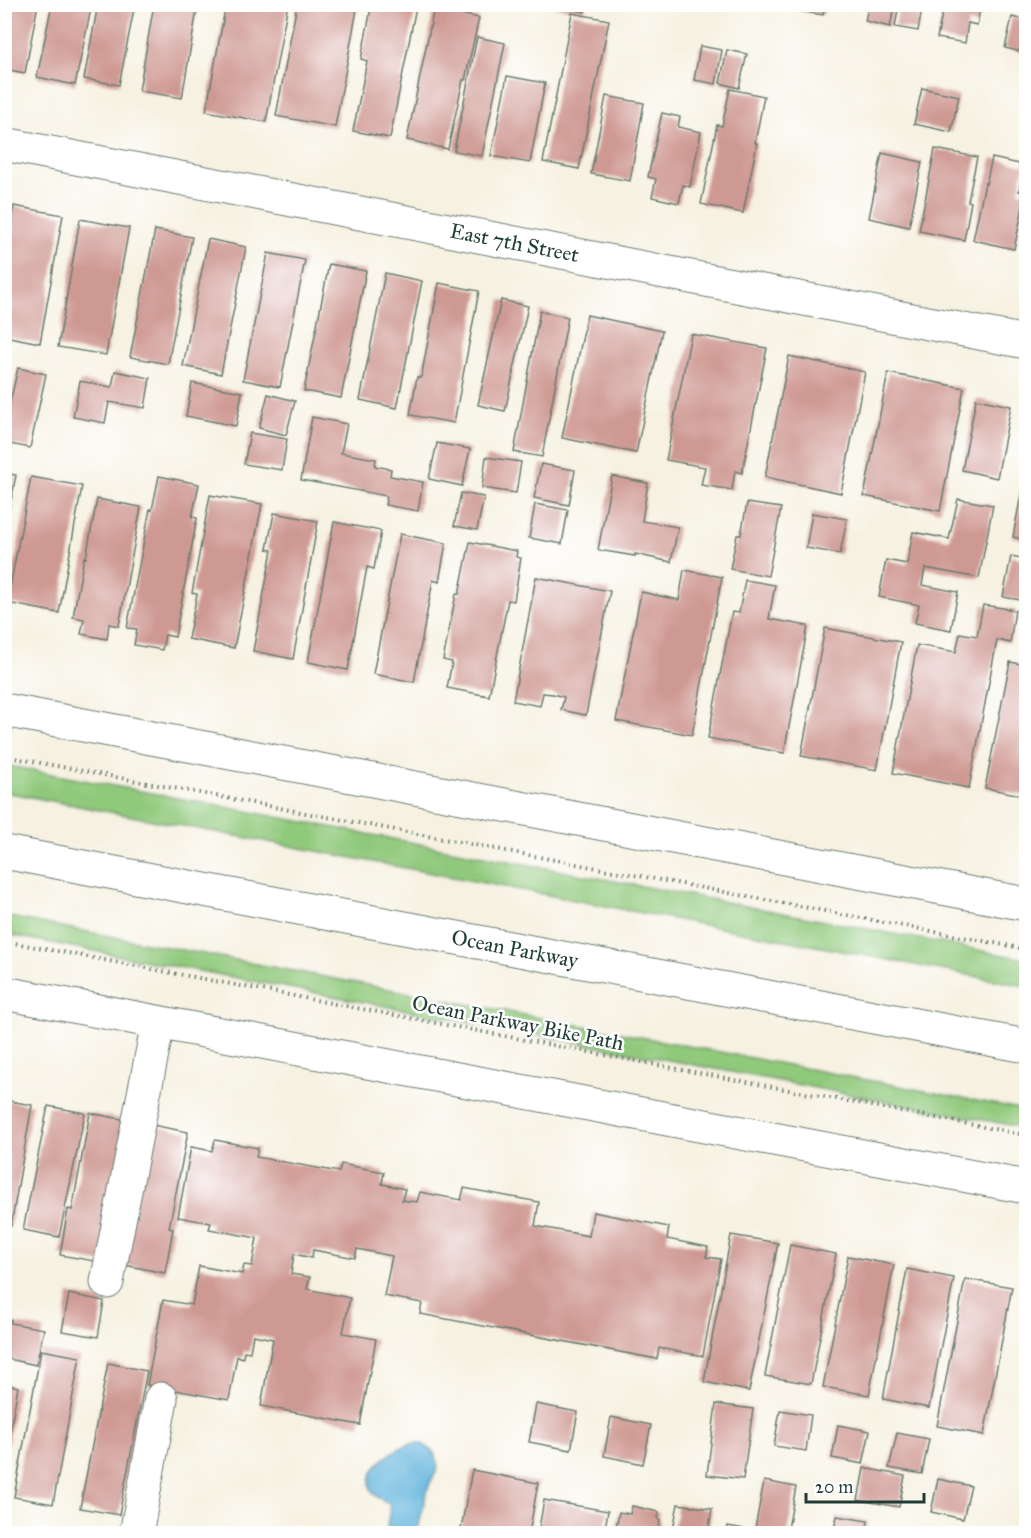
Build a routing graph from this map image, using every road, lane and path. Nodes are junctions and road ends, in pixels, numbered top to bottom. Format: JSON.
{"nodes":[{"id":1,"x":4,"y":144,"type":"edge"},
{"id":2,"x":1026,"y":342,"type":"edge"},
{"id":3,"x":4,"y":711,"type":"edge"},
{"id":4,"x":4,"y":756,"type":"edge"},
{"id":5,"x":4,"y":852,"type":"edge"},
{"id":6,"x":1026,"y":904,"type":"edge"},
{"id":7,"x":4,"y":941,"type":"edge"},
{"id":8,"x":1026,"y":949,"type":"edge"},
{"id":9,"x":4,"y":993,"type":"edge"},
{"id":10,"x":158,"y":1023,"type":"junction"},
{"id":11,"x":1026,"y":1046,"type":"edge"},
{"id":12,"x":1026,"y":1135,"type":"edge"},
{"id":13,"x":1026,"y":1187,"type":"edge"},
{"id":14,"x":107,"y":1282,"type":"dead end"},
{"id":15,"x":161,"y":1399,"type":"dead end"},
{"id":16,"x":136,"y":1533,"type":"edge"}],
"edges":[{"from":1,"to":2,"type":"street","name":"East 7th Street"},
{"from":3,"to":6,"type":"street"},
{"from":4,"to":8,"type":"path"},
{"from":5,"to":11,"type":"street","name":"Ocean Parkway"},
{"from":7,"to":12,"type":"path","name":"Ocean Parkway Bike Path"},
{"from":9,"to":10,"type":"street"},
{"from":10,"to":13,"type":"street"},
{"from":10,"to":14,"type":"street"},
{"from":15,"to":16,"type":"street"}]}
